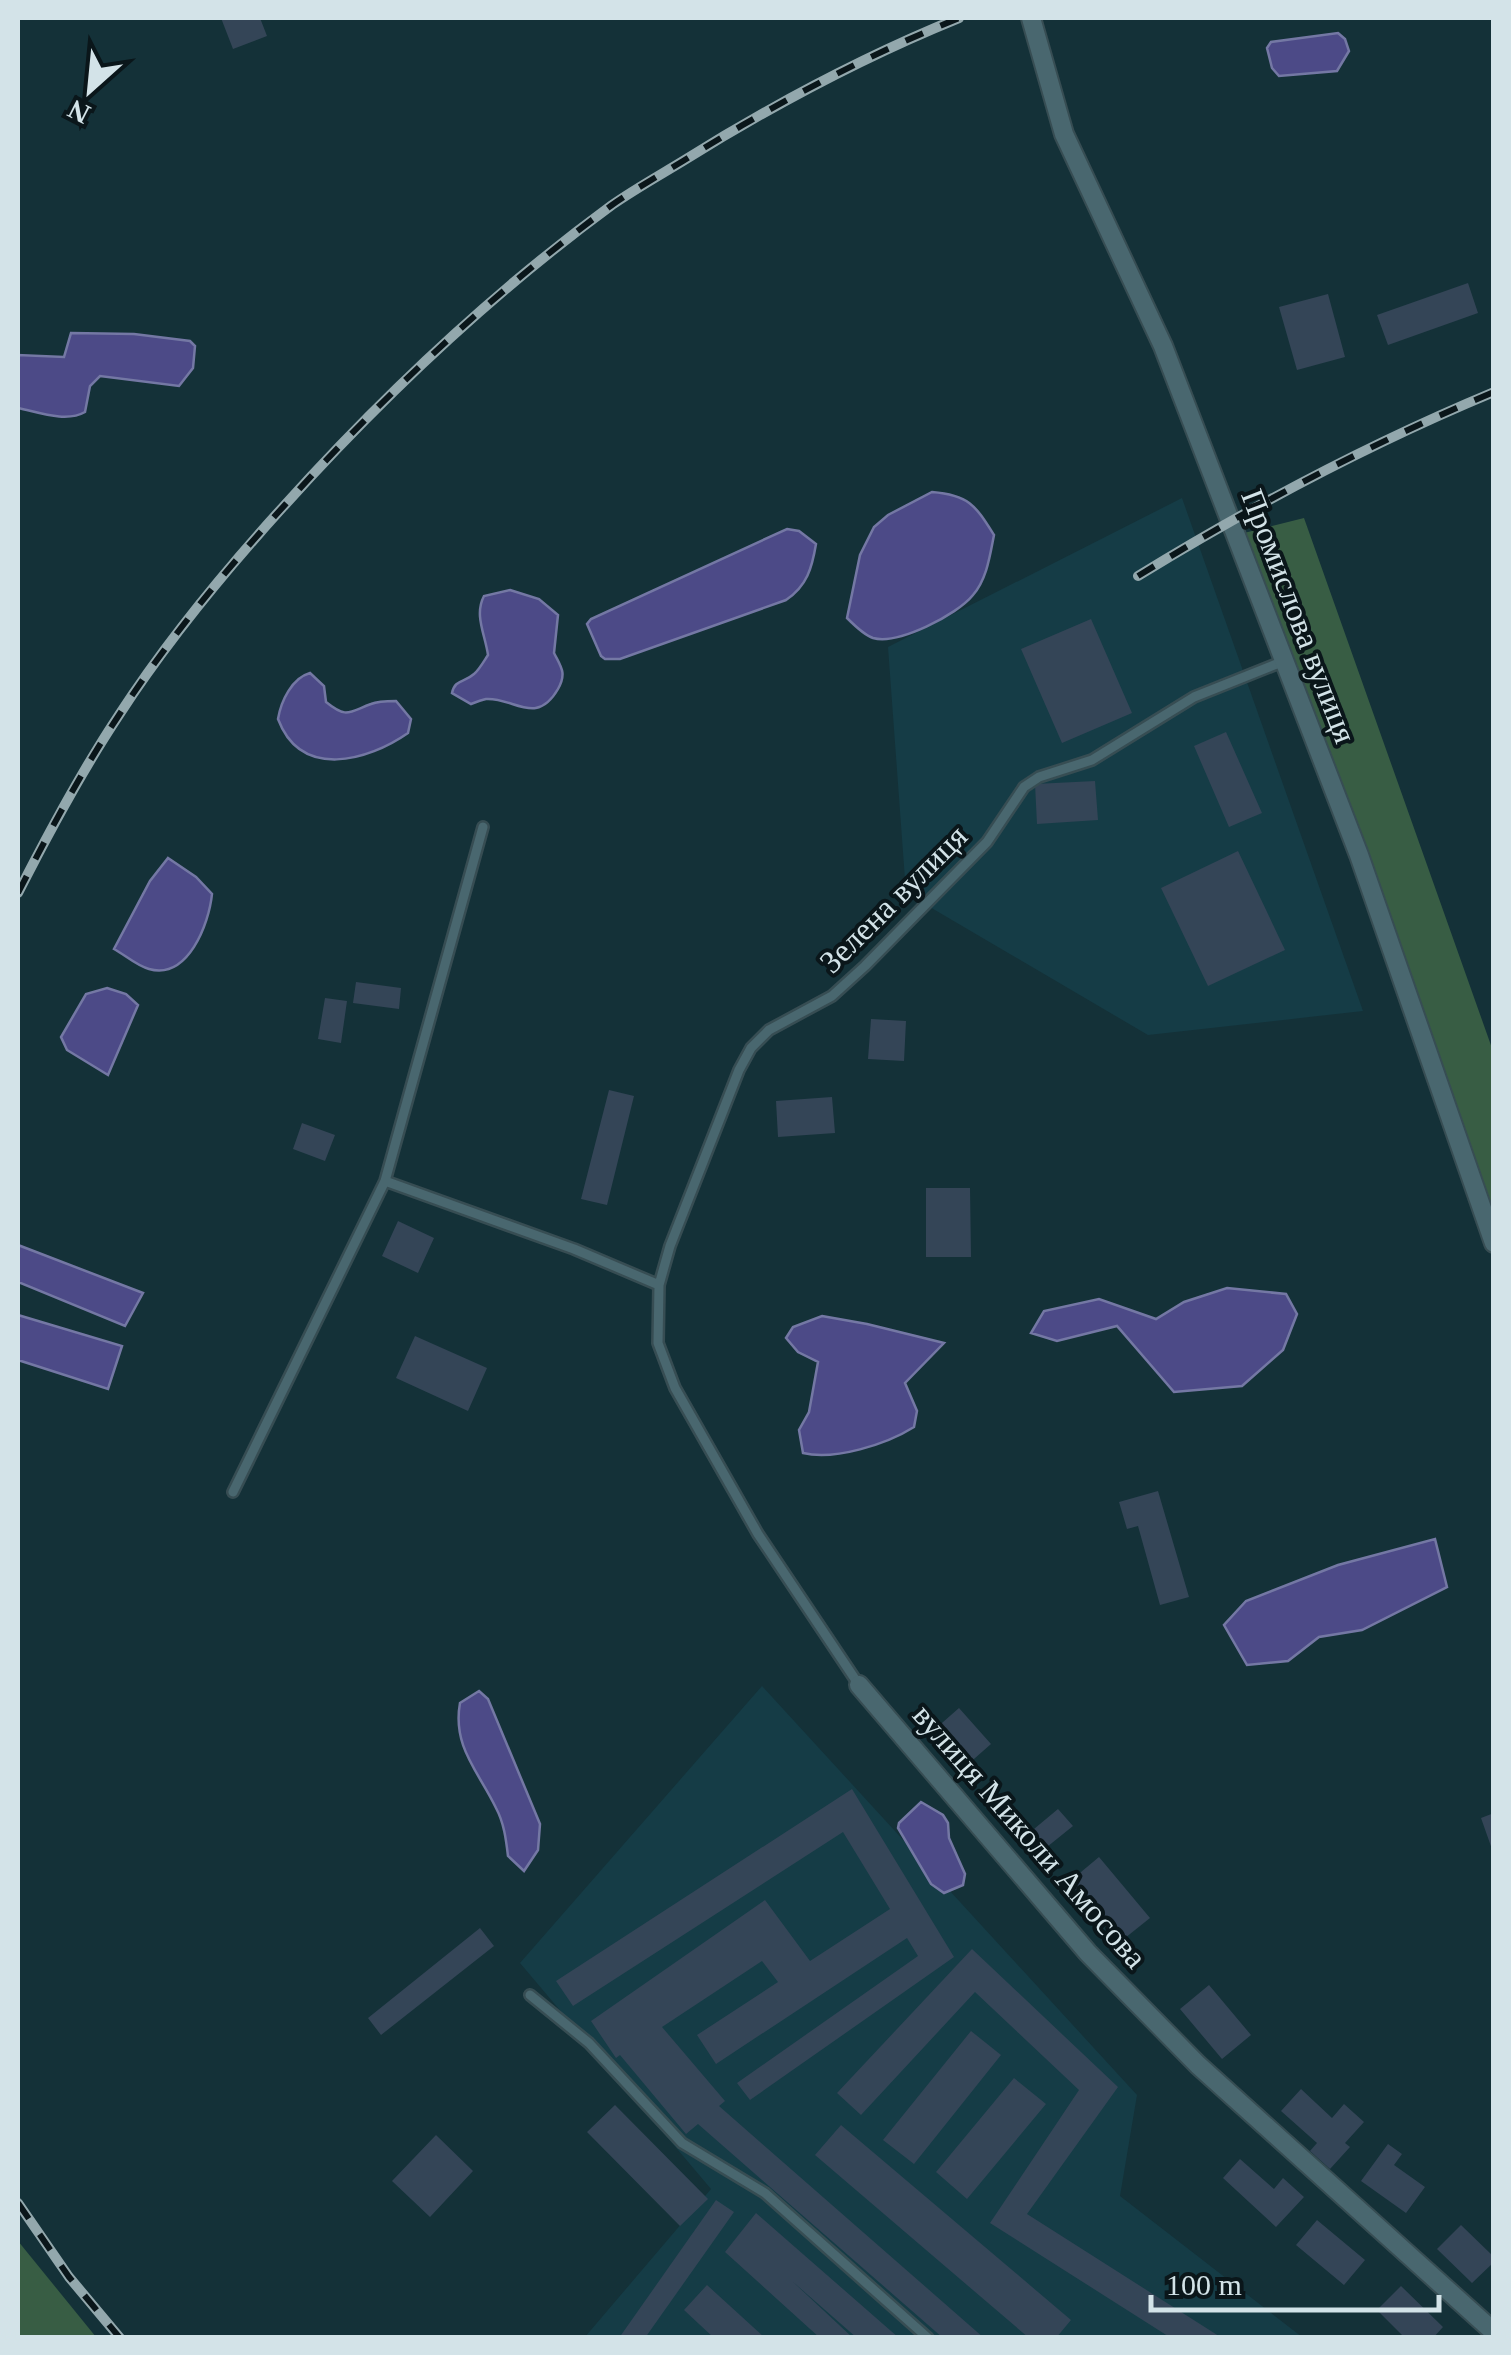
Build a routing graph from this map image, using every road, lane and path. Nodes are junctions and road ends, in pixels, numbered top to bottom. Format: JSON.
{"nodes":[{"id":1,"x":1031,"y":18,"type":"edge"},
{"id":2,"x":1284,"y":661,"type":"junction"},
{"id":3,"x":483,"y":827,"type":"dead end"},
{"id":4,"x":386,"y":1181,"type":"junction"},
{"id":5,"x":1494,"y":1243,"type":"edge"},
{"id":6,"x":659,"y":1286,"type":"junction"},
{"id":7,"x":232,"y":1492,"type":"dead end"},
{"id":8,"x":858,"y":1685,"type":"joint"},
{"id":9,"x":530,"y":1995,"type":"dead end"},
{"id":10,"x":1494,"y":2332,"type":"edge"},
{"id":11,"x":928,"y":2338,"type":"edge"}],
"edges":[{"from":1,"to":2,"type":"street","name":"Промислова вулиця"},
{"from":2,"to":5,"type":"street","name":"Промислова вулиця"},
{"from":2,"to":6,"type":"lane","name":"Зелена вулиця"},
{"from":3,"to":4,"type":"lane"},
{"from":4,"to":6,"type":"lane"},
{"from":4,"to":7,"type":"lane"},
{"from":6,"to":8,"type":"lane","name":"вулиця Миколи Амосова"},
{"from":8,"to":10,"type":"street","name":"вулиця Миколи Амосова"},
{"from":9,"to":11,"type":"lane"}]}
